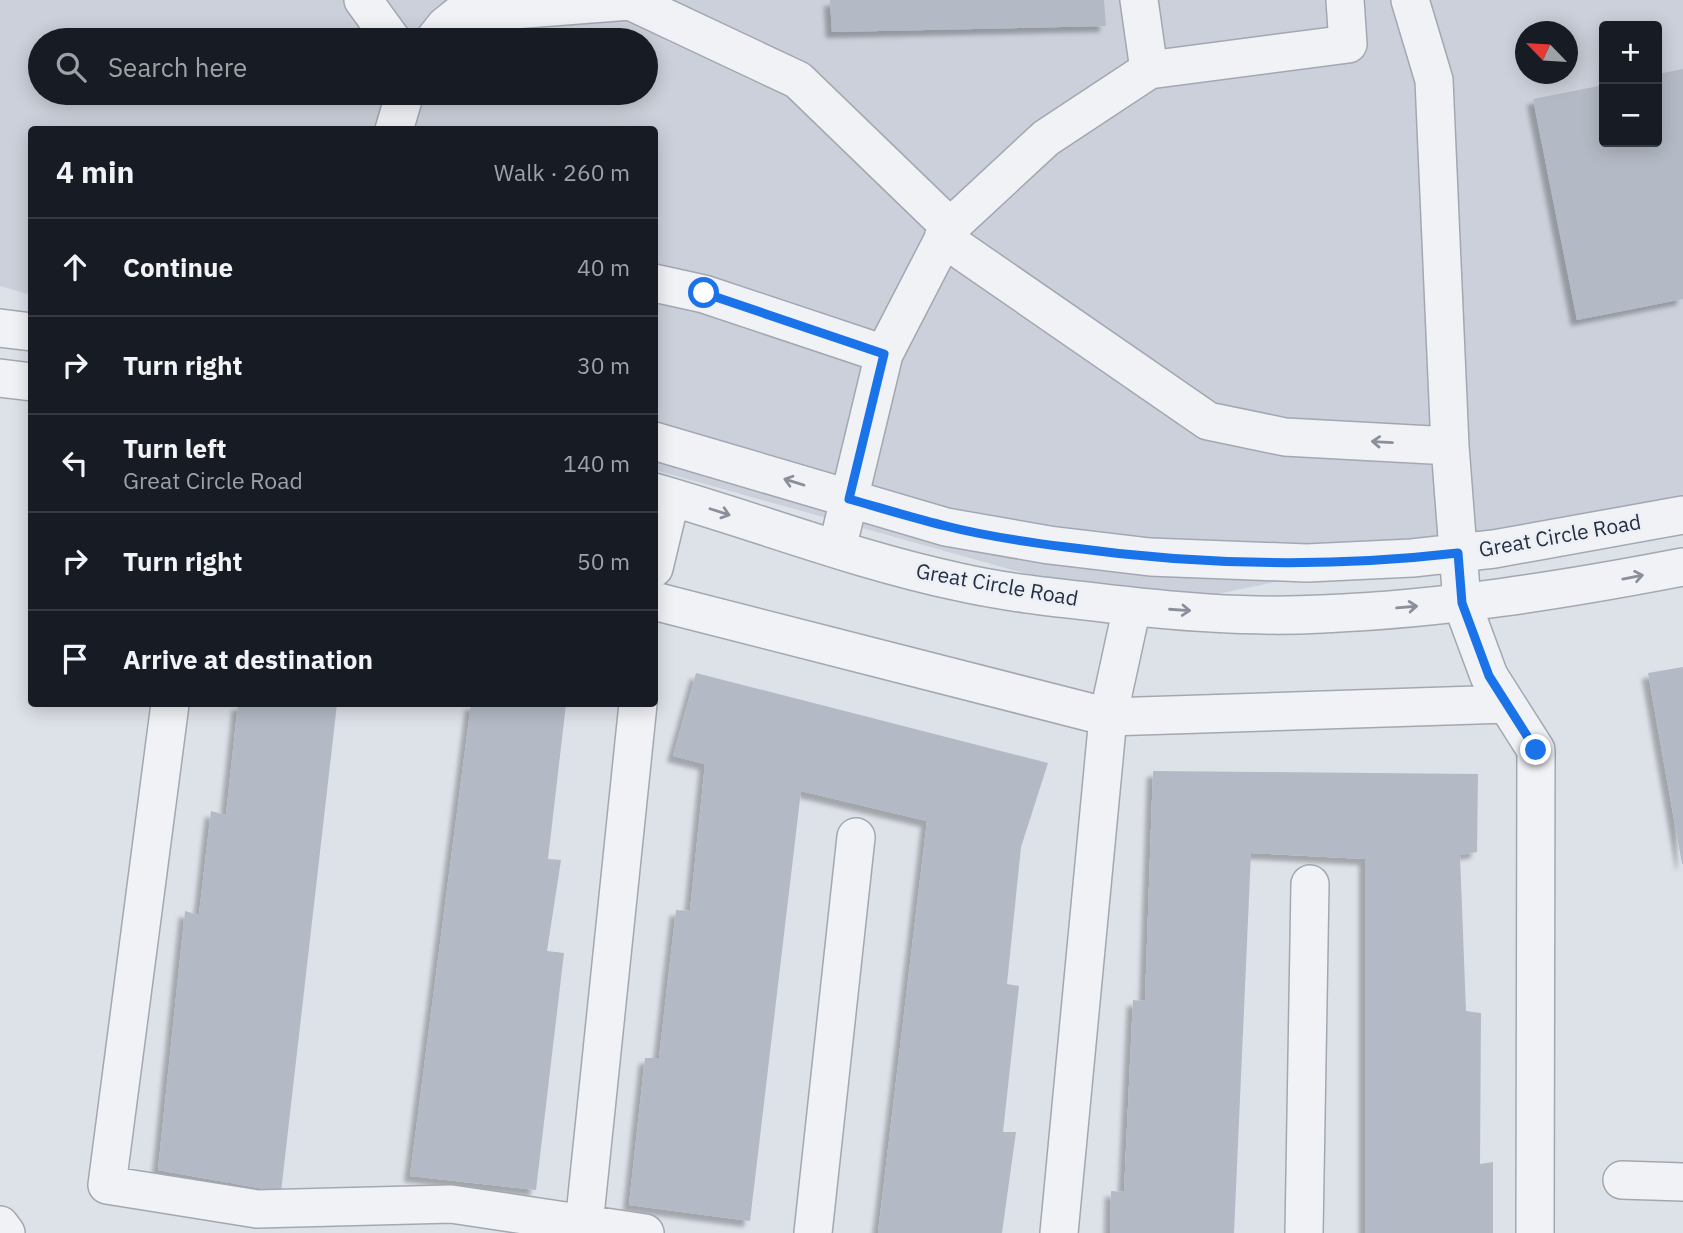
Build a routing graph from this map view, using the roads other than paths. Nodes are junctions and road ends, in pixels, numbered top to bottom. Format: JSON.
{"nodes":[{"id":1,"x":363,"y":0,"type":"edge"},
{"id":2,"x":1139,"y":0,"type":"edge"},
{"id":3,"x":1345,"y":0,"type":"edge"},
{"id":4,"x":1410,"y":0,"type":"edge"},
{"id":5,"x":383,"y":28,"type":"edge"},
{"id":6,"x":443,"y":28,"type":"edge"},
{"id":7,"x":1149,"y":70,"type":"junction"},
{"id":8,"x":401,"y":105,"type":"edge"},
{"id":9,"x":395,"y":126,"type":"edge"},
{"id":10,"x":947,"y":232,"type":"junction"},
{"id":11,"x":658,"y":284,"type":"edge"},
{"id":12,"x":0,"y":328,"type":"edge"},
{"id":13,"x":28,"y":332,"type":"edge"},
{"id":14,"x":884,"y":354,"type":"junction"},
{"id":15,"x":0,"y":378,"type":"edge"},
{"id":16,"x":28,"y":382,"type":"edge"},
{"id":17,"x":658,"y":442,"type":"edge"},
{"id":18,"x":1450,"y":446,"type":"junction"},
{"id":19,"x":663,"y":495,"type":"edge"},
{"id":20,"x":849,"y":499,"type":"junction"},
{"id":21,"x":1683,"y":515,"type":"edge"},
{"id":22,"x":658,"y":536,"type":"edge"},
{"id":23,"x":837,"y":550,"type":"junction"},
{"id":24,"x":1458,"y":553,"type":"junction"},
{"id":25,"x":1683,"y":567,"type":"edge"},
{"id":26,"x":658,"y":602,"type":"edge"},
{"id":27,"x":1462,"y":603,"type":"junction"},
{"id":28,"x":1132,"y":607,"type":"junction"},
{"id":29,"x":1507,"y":704,"type":"junction"},
{"id":30,"x":170,"y":707,"type":"edge"},
{"id":31,"x":638,"y":707,"type":"edge"},
{"id":32,"x":1108,"y":717,"type":"junction"},
{"id":33,"x":856,"y":837,"type":"dead end"},
{"id":34,"x":1310,"y":884,"type":"dead end"},
{"id":35,"x":1622,"y":1180,"type":"dead end"},
{"id":36,"x":1683,"y":1182,"type":"edge"},
{"id":37,"x":0,"y":1225,"type":"edge"},
{"id":38,"x":584,"y":1225,"type":"junction"},
{"id":39,"x":6,"y":1233,"type":"edge"},
{"id":40,"x":645,"y":1233,"type":"edge"},
{"id":41,"x":813,"y":1233,"type":"edge"},
{"id":42,"x":1059,"y":1233,"type":"edge"},
{"id":43,"x":1304,"y":1233,"type":"edge"},
{"id":44,"x":1535,"y":1233,"type":"edge"}],
"edges":[{"from":1,"to":5,"type":"street"},
{"from":2,"to":7,"type":"street"},
{"from":3,"to":7,"type":"street"},
{"from":4,"to":18,"type":"street"},
{"from":6,"to":10,"type":"street"},
{"from":7,"to":10,"type":"street"},
{"from":8,"to":9,"type":"street"},
{"from":10,"to":14,"type":"street"},
{"from":18,"to":10,"type":"street","one_way":true},
{"from":11,"to":14,"type":"street"},
{"from":12,"to":13,"type":"street"},
{"from":14,"to":20,"type":"street"},
{"from":15,"to":16,"type":"street"},
{"from":20,"to":17,"type":"street","name":"Great Circle Road","one_way":true},
{"from":18,"to":24,"type":"street"},
{"from":19,"to":22,"type":"street"},
{"from":19,"to":23,"type":"street","name":"Great Circle Road","one_way":true},
{"from":20,"to":23,"type":"street"},
{"from":20,"to":24,"type":"street","name":"Great Circle Road"},
{"from":21,"to":24,"type":"street","name":"Great Circle Road"},
{"from":23,"to":28,"type":"street","name":"Great Circle Road"},
{"from":24,"to":27,"type":"street"},
{"from":27,"to":25,"type":"street","name":"Great Circle Road","one_way":true},
{"from":26,"to":32,"type":"street"},
{"from":28,"to":27,"type":"street","name":"Great Circle Road","one_way":true},
{"from":27,"to":29,"type":"street"},
{"from":28,"to":32,"type":"street"},
{"from":29,"to":32,"type":"street"},
{"from":29,"to":44,"type":"street"},
{"from":30,"to":38,"type":"street"},
{"from":31,"to":38,"type":"street"},
{"from":32,"to":42,"type":"street"},
{"from":33,"to":41,"type":"street"},
{"from":34,"to":43,"type":"street"},
{"from":35,"to":36,"type":"street"},
{"from":37,"to":39,"type":"street"},
{"from":38,"to":40,"type":"street"}]}
